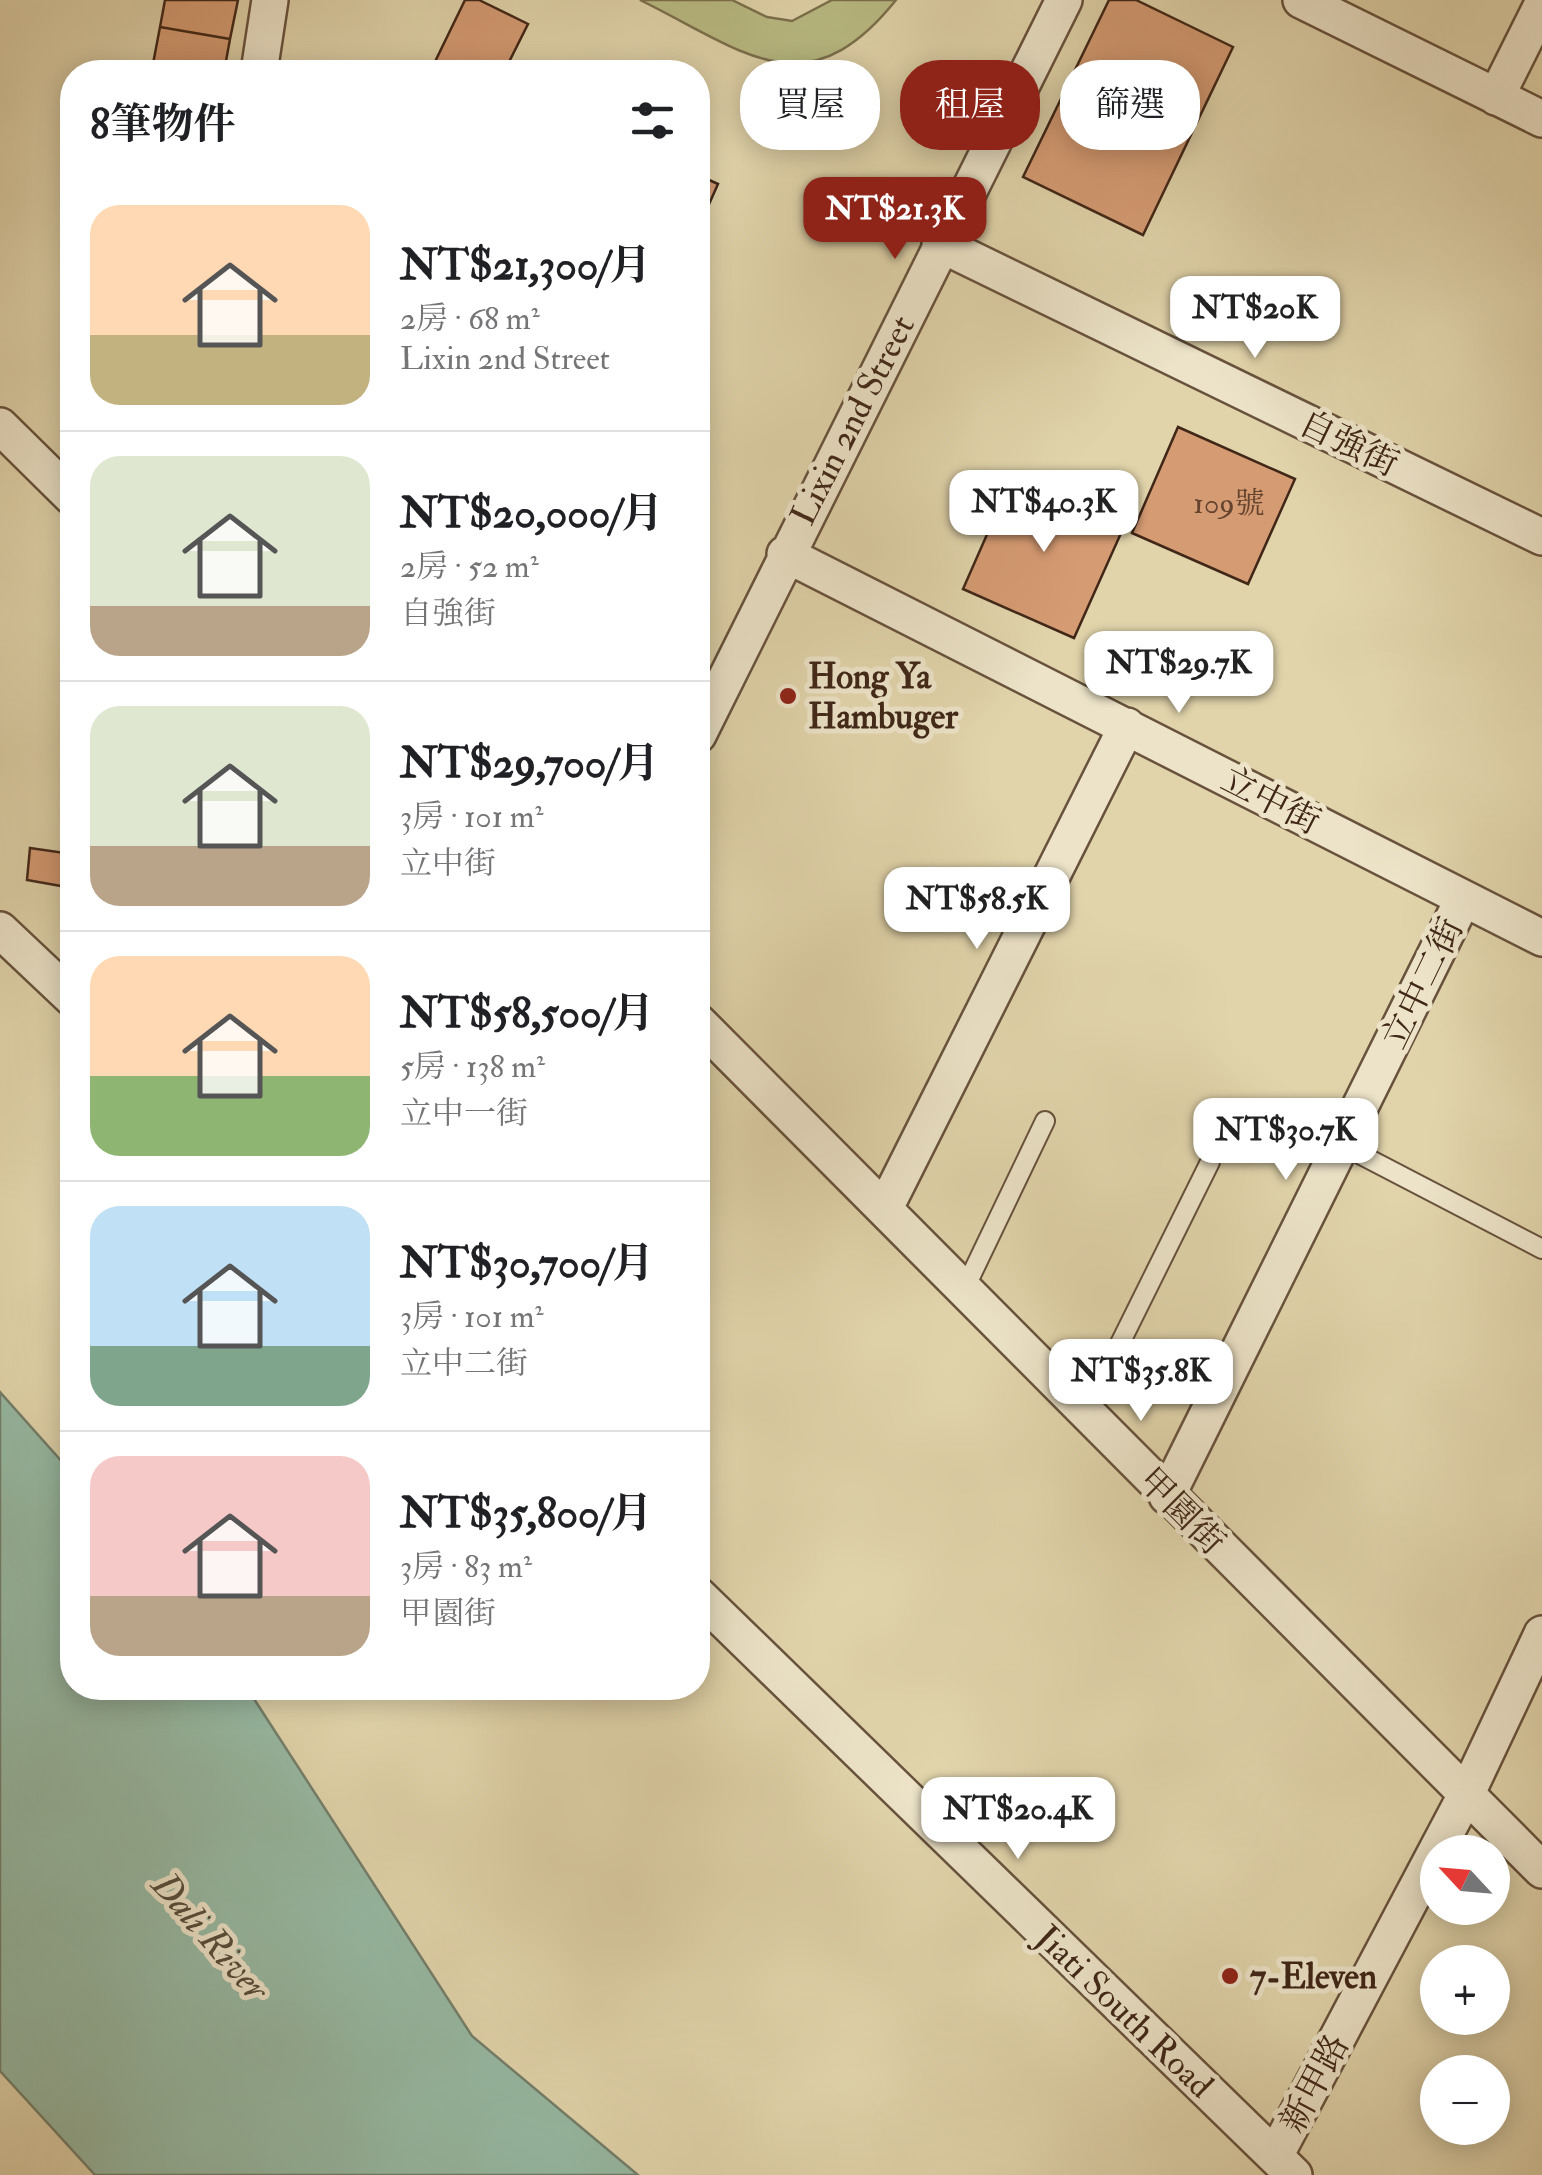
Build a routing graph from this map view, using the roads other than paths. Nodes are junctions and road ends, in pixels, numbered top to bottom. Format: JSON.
{"nodes":[{"id":1,"x":270,"y":0,"type":"edge"},
{"id":2,"x":1064,"y":0,"type":"edge"},
{"id":3,"x":1301,"y":0,"type":"edge"},
{"id":4,"x":1542,"y":5,"type":"edge"},
{"id":5,"x":261,"y":60,"type":"edge"},
{"id":6,"x":1496,"y":96,"type":"junction"},
{"id":7,"x":1542,"y":119,"type":"edge"},
{"id":8,"x":940,"y":244,"type":"junction"},
{"id":9,"x":0,"y":426,"type":"edge"},
{"id":10,"x":60,"y":485,"type":"edge"},
{"id":11,"x":1542,"y":537,"type":"edge"},
{"id":12,"x":785,"y":554,"type":"junction"},
{"id":13,"x":710,"y":710,"type":"edge"},
{"id":14,"x":1128,"y":726,"type":"junction"},
{"id":15,"x":1463,"y":899,"type":"junction"},
{"id":16,"x":0,"y":930,"type":"edge"},
{"id":17,"x":1542,"y":938,"type":"edge"},
{"id":18,"x":60,"y":987,"type":"edge"},
{"id":19,"x":710,"y":1034,"type":"edge"},
{"id":20,"x":1045,"y":1122,"type":"dead end"},
{"id":21,"x":1342,"y":1145,"type":"junction"},
{"id":22,"x":1210,"y":1162,"type":"dead end"},
{"id":23,"x":885,"y":1208,"type":"junction"},
{"id":24,"x":1542,"y":1249,"type":"edge"},
{"id":25,"x":965,"y":1288,"type":"junction"},
{"id":26,"x":1085,"y":1414,"type":"junction"},
{"id":27,"x":1167,"y":1496,"type":"junction"},
{"id":28,"x":710,"y":1607,"type":"edge"},
{"id":29,"x":1542,"y":1634,"type":"edge"},
{"id":30,"x":1466,"y":1794,"type":"junction"},
{"id":31,"x":1542,"y":1870,"type":"edge"},
{"id":32,"x":1284,"y":2166,"type":"edge"}],
"edges":[{"from":1,"to":5,"type":"street"},
{"from":2,"to":8,"type":"street","name":"Lixin 2nd Street"},
{"from":3,"to":6,"type":"street"},
{"from":4,"to":6,"type":"street"},
{"from":6,"to":7,"type":"street"},
{"from":8,"to":11,"type":"street","name":"自強街"},
{"from":8,"to":12,"type":"street","name":"Lixin 2nd Street"},
{"from":9,"to":10,"type":"street"},
{"from":12,"to":13,"type":"street","name":"Lixin 2nd Street"},
{"from":12,"to":14,"type":"street","name":"立中街"},
{"from":14,"to":15,"type":"street","name":"立中街"},
{"from":14,"to":23,"type":"street"},
{"from":15,"to":17,"type":"street","name":"立中街"},
{"from":15,"to":21,"type":"street","name":"立中二街"},
{"from":16,"to":18,"type":"street"},
{"from":19,"to":23,"type":"street","name":"甲園街"},
{"from":20,"to":25,"type":"lane"},
{"from":21,"to":24,"type":"lane"},
{"from":21,"to":27,"type":"street","name":"立中二街"},
{"from":22,"to":26,"type":"lane"},
{"from":23,"to":25,"type":"street","name":"甲園街"},
{"from":25,"to":26,"type":"street","name":"甲園街"},
{"from":26,"to":27,"type":"street","name":"甲園街"},
{"from":27,"to":30,"type":"street","name":"甲園街"},
{"from":28,"to":32,"type":"street","name":"Jiati South Road"},
{"from":29,"to":30,"type":"street","name":"新甲路"},
{"from":30,"to":31,"type":"street","name":"甲園街"},
{"from":30,"to":32,"type":"street","name":"新甲路"}]}
